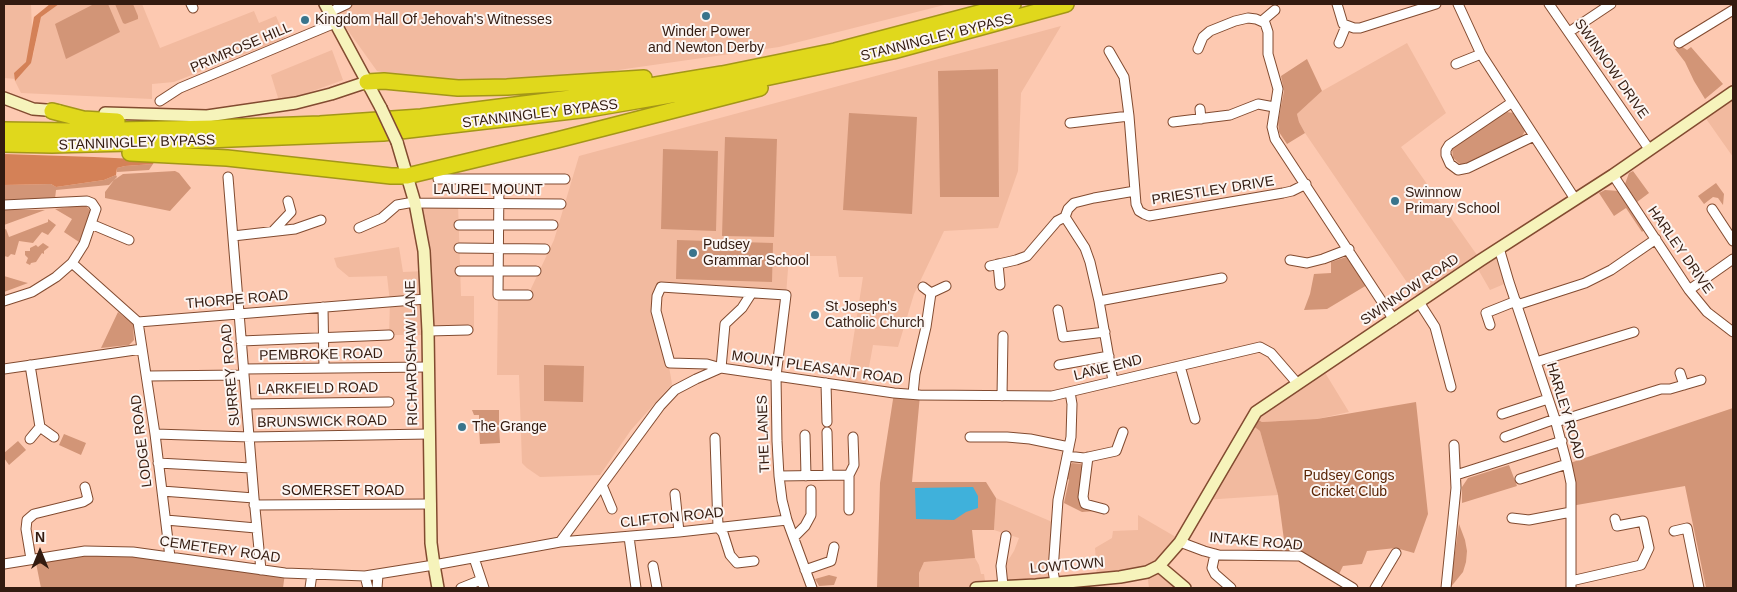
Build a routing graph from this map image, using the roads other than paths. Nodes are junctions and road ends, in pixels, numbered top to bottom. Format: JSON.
{"nodes":[{"id":1,"x":347,"y":4,"type":"edge"},
{"id":2,"x":1013,"y":4,"type":"edge"},
{"id":3,"x":1066,"y":4,"type":"edge"},
{"id":4,"x":1337,"y":4,"type":"edge"},
{"id":5,"x":1436,"y":4,"type":"edge"},
{"id":6,"x":1458,"y":4,"type":"edge"},
{"id":7,"x":1549,"y":4,"type":"edge"},
{"id":8,"x":1611,"y":4,"type":"edge"},
{"id":9,"x":327,"y":8,"type":"edge"},
{"id":10,"x":1275,"y":10,"type":"dead end"},
{"id":11,"x":1733,"y":10,"type":"edge"},
{"id":12,"x":1262,"y":21,"type":"junction"},
{"id":13,"x":335,"y":23,"type":"junction"},
{"id":14,"x":1346,"y":26,"type":"junction"},
{"id":15,"x":1569,"y":32,"type":"junction"},
{"id":16,"x":1339,"y":43,"type":"dead end"},
{"id":17,"x":1679,"y":43,"type":"dead end"},
{"id":18,"x":1198,"y":49,"type":"dead end"},
{"id":19,"x":893,"y":51,"type":"junction"},
{"id":20,"x":1108,"y":51,"type":"dead end"},
{"id":21,"x":1481,"y":54,"type":"junction"},
{"id":22,"x":1456,"y":64,"type":"dead end"},
{"id":23,"x":693,"y":79,"type":"junction"},
{"id":24,"x":367,"y":82,"type":"junction"},
{"id":25,"x":1733,"y":92,"type":"edge"},
{"id":26,"x":4,"y":98,"type":"edge"},
{"id":27,"x":160,"y":101,"type":"dead end"},
{"id":28,"x":1512,"y":102,"type":"junction"},
{"id":29,"x":1274,"y":107,"type":"junction"},
{"id":30,"x":1200,"y":108,"type":"dead end"},
{"id":31,"x":52,"y":111,"type":"junction"},
{"id":32,"x":1129,"y":116,"type":"junction"},
{"id":33,"x":1201,"y":120,"type":"junction"},
{"id":34,"x":1173,"y":122,"type":"dead end"},
{"id":35,"x":1070,"y":123,"type":"dead end"},
{"id":36,"x":214,"y":128,"type":"junction"},
{"id":37,"x":4,"y":130,"type":"edge"},
{"id":38,"x":1534,"y":136,"type":"junction"},
{"id":39,"x":4,"y":144,"type":"edge"},
{"id":40,"x":52,"y":145,"type":"junction"},
{"id":41,"x":1649,"y":149,"type":"junction"},
{"id":42,"x":1613,"y":175,"type":"junction"},
{"id":43,"x":407,"y":176,"type":"junction"},
{"id":44,"x":228,"y":177,"type":"dead end"},
{"id":45,"x":438,"y":178,"type":"dead end"},
{"id":46,"x":499,"y":178,"type":"junction"},
{"id":47,"x":565,"y":179,"type":"dead end"},
{"id":48,"x":1306,"y":184,"type":"junction"},
{"id":49,"x":1135,"y":191,"type":"junction"},
{"id":50,"x":1575,"y":199,"type":"junction"},
{"id":51,"x":288,"y":201,"type":"dead end"},
{"id":52,"x":414,"y":202,"type":"junction"},
{"id":53,"x":499,"y":204,"type":"junction"},
{"id":54,"x":561,"y":204,"type":"dead end"},
{"id":55,"x":4,"y":205,"type":"edge"},
{"id":56,"x":1712,"y":209,"type":"dead end"},
{"id":57,"x":1064,"y":217,"type":"junction"},
{"id":58,"x":321,"y":220,"type":"dead end"},
{"id":59,"x":91,"y":224,"type":"junction"},
{"id":60,"x":459,"y":225,"type":"dead end"},
{"id":61,"x":498,"y":226,"type":"junction"},
{"id":62,"x":553,"y":226,"type":"dead end"},
{"id":63,"x":359,"y":228,"type":"dead end"},
{"id":64,"x":274,"y":231,"type":"junction"},
{"id":65,"x":234,"y":236,"type":"junction"},
{"id":66,"x":1656,"y":239,"type":"junction"},
{"id":67,"x":129,"y":240,"type":"dead end"},
{"id":68,"x":1733,"y":241,"type":"edge"},
{"id":69,"x":459,"y":248,"type":"dead end"},
{"id":70,"x":1499,"y":248,"type":"junction"},
{"id":71,"x":498,"y":249,"type":"junction"},
{"id":72,"x":545,"y":249,"type":"dead end"},
{"id":73,"x":1349,"y":249,"type":"junction"},
{"id":74,"x":1733,"y":259,"type":"edge"},
{"id":75,"x":1290,"y":260,"type":"dead end"},
{"id":76,"x":72,"y":263,"type":"junction"},
{"id":77,"x":460,"y":271,"type":"dead end"},
{"id":78,"x":498,"y":271,"type":"junction"},
{"id":79,"x":536,"y":271,"type":"dead end"},
{"id":80,"x":1222,"y":278,"type":"dead end"},
{"id":81,"x":1000,"y":284,"type":"dead end"},
{"id":82,"x":946,"y":286,"type":"dead end"},
{"id":83,"x":922,"y":287,"type":"dead end"},
{"id":84,"x":1689,"y":290,"type":"junction"},
{"id":85,"x":931,"y":293,"type":"junction"},
{"id":86,"x":751,"y":294,"type":"junction"},
{"id":87,"x":528,"y":295,"type":"dead end"},
{"id":88,"x":426,"y":299,"type":"junction"},
{"id":89,"x":4,"y":301,"type":"edge"},
{"id":90,"x":1099,"y":301,"type":"junction"},
{"id":91,"x":1419,"y":302,"type":"junction"},
{"id":92,"x":1517,"y":303,"type":"junction"},
{"id":93,"x":323,"y":307,"type":"junction"},
{"id":94,"x":1058,"y":310,"type":"dead end"},
{"id":95,"x":239,"y":314,"type":"junction"},
{"id":96,"x":1394,"y":320,"type":"junction"},
{"id":97,"x":138,"y":322,"type":"junction"},
{"id":98,"x":1490,"y":325,"type":"dead end"},
{"id":99,"x":468,"y":330,"type":"dead end"},
{"id":100,"x":428,"y":331,"type":"junction"},
{"id":101,"x":1105,"y":332,"type":"junction"},
{"id":102,"x":1634,"y":332,"type":"dead end"},
{"id":103,"x":1733,"y":332,"type":"edge"},
{"id":104,"x":389,"y":336,"type":"dead end"},
{"id":105,"x":1003,"y":336,"type":"dead end"},
{"id":106,"x":323,"y":338,"type":"junction"},
{"id":107,"x":242,"y":341,"type":"junction"},
{"id":108,"x":142,"y":349,"type":"junction"},
{"id":109,"x":1109,"y":356,"type":"junction"},
{"id":110,"x":1536,"y":362,"type":"junction"},
{"id":111,"x":30,"y":365,"type":"junction"},
{"id":112,"x":1059,"y":365,"type":"dead end"},
{"id":113,"x":1180,"y":366,"type":"junction"},
{"id":114,"x":428,"y":367,"type":"junction"},
{"id":115,"x":324,"y":368,"type":"junction"},
{"id":116,"x":721,"y":368,"type":"junction"},
{"id":117,"x":4,"y":369,"type":"edge"},
{"id":118,"x":244,"y":372,"type":"junction"},
{"id":119,"x":1680,"y":373,"type":"dead end"},
{"id":120,"x":148,"y":376,"type":"junction"},
{"id":121,"x":776,"y":376,"type":"junction"},
{"id":122,"x":1702,"y":380,"type":"dead end"},
{"id":123,"x":1113,"y":381,"type":"junction"},
{"id":124,"x":826,"y":383,"type":"junction"},
{"id":125,"x":1297,"y":383,"type":"junction"},
{"id":126,"x":1684,"y":385,"type":"junction"},
{"id":127,"x":1451,"y":387,"type":"dead end"},
{"id":128,"x":1070,"y":392,"type":"junction"},
{"id":129,"x":913,"y":394,"type":"junction"},
{"id":130,"x":1002,"y":396,"type":"junction"},
{"id":131,"x":1548,"y":399,"type":"junction"},
{"id":132,"x":389,"y":402,"type":"dead end"},
{"id":133,"x":248,"y":404,"type":"junction"},
{"id":134,"x":1502,"y":414,"type":"dead end"},
{"id":135,"x":1195,"y":419,"type":"dead end"},
{"id":136,"x":1556,"y":421,"type":"junction"},
{"id":137,"x":827,"y":422,"type":"dead end"},
{"id":138,"x":40,"y":427,"type":"junction"},
{"id":139,"x":827,"y":432,"type":"dead end"},
{"id":140,"x":1123,"y":432,"type":"dead end"},
{"id":141,"x":155,"y":434,"type":"junction"},
{"id":142,"x":429,"y":434,"type":"junction"},
{"id":143,"x":805,"y":435,"type":"dead end"},
{"id":144,"x":250,"y":437,"type":"junction"},
{"id":145,"x":853,"y":437,"type":"dead end"},
{"id":146,"x":970,"y":437,"type":"dead end"},
{"id":147,"x":1505,"y":437,"type":"dead end"},
{"id":148,"x":54,"y":438,"type":"dead end"},
{"id":149,"x":715,"y":438,"type":"dead end"},
{"id":150,"x":30,"y":439,"type":"dead end"},
{"id":151,"x":1562,"y":441,"type":"junction"},
{"id":152,"x":1454,"y":445,"type":"dead end"},
{"id":153,"x":1116,"y":451,"type":"junction"},
{"id":154,"x":1068,"y":452,"type":"junction"},
{"id":155,"x":1088,"y":457,"type":"junction"},
{"id":156,"x":1122,"y":459,"type":"dead end"},
{"id":157,"x":158,"y":463,"type":"junction"},
{"id":158,"x":1567,"y":464,"type":"junction"},
{"id":159,"x":251,"y":468,"type":"junction"},
{"id":160,"x":828,"y":475,"type":"junction"},
{"id":161,"x":850,"y":475,"type":"junction"},
{"id":162,"x":1456,"y":475,"type":"junction"},
{"id":163,"x":779,"y":476,"type":"junction"},
{"id":164,"x":806,"y":476,"type":"junction"},
{"id":165,"x":1520,"y":479,"type":"dead end"},
{"id":166,"x":602,"y":485,"type":"junction"},
{"id":167,"x":85,"y":488,"type":"dead end"},
{"id":168,"x":811,"y":490,"type":"dead end"},
{"id":169,"x":162,"y":491,"type":"junction"},
{"id":170,"x":675,"y":494,"type":"dead end"},
{"id":171,"x":254,"y":502,"type":"junction"},
{"id":172,"x":431,"y":504,"type":"junction"},
{"id":173,"x":612,"y":509,"type":"dead end"},
{"id":174,"x":1104,"y":509,"type":"dead end"},
{"id":175,"x":849,"y":510,"type":"dead end"},
{"id":176,"x":1571,"y":512,"type":"junction"},
{"id":177,"x":1512,"y":518,"type":"dead end"},
{"id":178,"x":1615,"y":519,"type":"dead end"},
{"id":179,"x":166,"y":520,"type":"junction"},
{"id":180,"x":787,"y":520,"type":"junction"},
{"id":181,"x":718,"y":527,"type":"junction"},
{"id":182,"x":256,"y":528,"type":"junction"},
{"id":183,"x":1674,"y":531,"type":"dead end"},
{"id":184,"x":679,"y":532,"type":"junction"},
{"id":185,"x":1006,"y":536,"type":"dead end"},
{"id":186,"x":629,"y":537,"type":"junction"},
{"id":187,"x":794,"y":537,"type":"junction"},
{"id":188,"x":560,"y":542,"type":"junction"},
{"id":189,"x":1180,"y":542,"type":"junction"},
{"id":190,"x":834,"y":547,"type":"dead end"},
{"id":191,"x":1396,"y":553,"type":"dead end"},
{"id":192,"x":1215,"y":554,"type":"junction"},
{"id":193,"x":170,"y":557,"type":"junction"},
{"id":194,"x":474,"y":558,"type":"junction"},
{"id":195,"x":31,"y":559,"type":"junction"},
{"id":196,"x":754,"y":561,"type":"dead end"},
{"id":197,"x":4,"y":564,"type":"edge"},
{"id":198,"x":434,"y":565,"type":"junction"},
{"id":199,"x":653,"y":566,"type":"dead end"},
{"id":200,"x":1159,"y":566,"type":"junction"},
{"id":201,"x":261,"y":570,"type":"junction"},
{"id":202,"x":805,"y":570,"type":"junction"},
{"id":203,"x":312,"y":574,"type":"junction"},
{"id":204,"x":378,"y":575,"type":"junction"},
{"id":205,"x":365,"y":576,"type":"junction"},
{"id":206,"x":483,"y":584,"type":"edge"},
{"id":207,"x":1056,"y":585,"type":"edge"},
{"id":208,"x":1571,"y":585,"type":"edge"},
{"id":209,"x":1003,"y":586,"type":"junction"},
{"id":210,"x":310,"y":588,"type":"edge"},
{"id":211,"x":368,"y":588,"type":"edge"},
{"id":212,"x":377,"y":588,"type":"edge"},
{"id":213,"x":438,"y":588,"type":"edge"},
{"id":214,"x":461,"y":588,"type":"edge"},
{"id":215,"x":636,"y":588,"type":"edge"},
{"id":216,"x":657,"y":588,"type":"edge"},
{"id":217,"x":812,"y":588,"type":"edge"},
{"id":218,"x":976,"y":588,"type":"edge"},
{"id":219,"x":1185,"y":588,"type":"edge"},
{"id":220,"x":1231,"y":588,"type":"edge"},
{"id":221,"x":1353,"y":588,"type":"edge"},
{"id":222,"x":1376,"y":588,"type":"edge"},
{"id":223,"x":1446,"y":588,"type":"edge"},
{"id":224,"x":1698,"y":588,"type":"edge"}],
"edges":[{"from":1,"to":9,"type":"street"},
{"from":2,"to":23,"type":"highway","name":"STANNINGLEY BYPASS"},
{"from":3,"to":19,"type":"highway","name":"STANNINGLEY BYPASS"},
{"from":4,"to":14,"type":"street"},
{"from":5,"to":14,"type":"street"},
{"from":6,"to":21,"type":"street"},
{"from":7,"to":15,"type":"street","name":"SWINNOW DRIVE"},
{"from":8,"to":15,"type":"street"},
{"from":9,"to":13,"type":"main road"},
{"from":10,"to":12,"type":"street"},
{"from":11,"to":17,"type":"street"},
{"from":12,"to":18,"type":"street"},
{"from":12,"to":29,"type":"street"},
{"from":13,"to":24,"type":"main road"},
{"from":13,"to":27,"type":"street","name":"PRIMROSE HILL"},
{"from":14,"to":16,"type":"street"},
{"from":15,"to":41,"type":"street","name":"SWINNOW DRIVE"},
{"from":19,"to":40,"type":"highway","name":"STANNINGLEY BYPASS"},
{"from":19,"to":43,"type":"highway"},
{"from":20,"to":32,"type":"street","name":"PRIESTLEY DRIVE"},
{"from":21,"to":22,"type":"street"},
{"from":21,"to":28,"type":"street"},
{"from":23,"to":24,"type":"highway"},
{"from":23,"to":36,"type":"highway","name":"STANNINGLEY BYPASS"},
{"from":24,"to":31,"type":"main road"},
{"from":24,"to":43,"type":"main road","name":"RICHARDSHAW LANE","bridge":true},
{"from":25,"to":41,"type":"main road","name":"SWINNOW ROAD"},
{"from":26,"to":31,"type":"main road"},
{"from":28,"to":38,"type":"street"},
{"from":28,"to":38,"type":"street"},
{"from":29,"to":33,"type":"street"},
{"from":29,"to":48,"type":"street"},
{"from":30,"to":33,"type":"street"},
{"from":31,"to":36,"type":"highway"},
{"from":32,"to":35,"type":"street"},
{"from":32,"to":49,"type":"street","name":"PRIESTLEY DRIVE"},
{"from":33,"to":34,"type":"street"},
{"from":36,"to":37,"type":"highway","name":"STANNINGLEY BYPASS"},
{"from":38,"to":50,"type":"street"},
{"from":39,"to":40,"type":"highway","name":"STANNINGLEY BYPASS"},
{"from":40,"to":43,"type":"highway"},
{"from":41,"to":42,"type":"main road","name":"SWINNOW ROAD"},
{"from":42,"to":50,"type":"main road","name":"SWINNOW ROAD"},
{"from":42,"to":66,"type":"street","name":"HARLEY DRIVE"},
{"from":43,"to":52,"type":"main road","name":"RICHARDSHAW LANE"},
{"from":44,"to":65,"type":"street","name":"SURREY ROAD"},
{"from":45,"to":46,"type":"street"},
{"from":46,"to":47,"type":"street"},
{"from":46,"to":53,"type":"street"},
{"from":48,"to":49,"type":"street","name":"PRIESTLEY DRIVE"},
{"from":48,"to":73,"type":"street"},
{"from":49,"to":57,"type":"street"},
{"from":50,"to":70,"type":"main road","name":"SWINNOW ROAD"},
{"from":51,"to":64,"type":"street"},
{"from":52,"to":53,"type":"street","name":"LAUREL MOUNT"},
{"from":52,"to":63,"type":"street"},
{"from":52,"to":88,"type":"main road","name":"RICHARDSHAW LANE"},
{"from":53,"to":54,"type":"street","name":"LAUREL MOUNT"},
{"from":53,"to":61,"type":"street"},
{"from":55,"to":59,"type":"street"},
{"from":56,"to":68,"type":"street"},
{"from":57,"to":81,"type":"street"},
{"from":57,"to":90,"type":"street"},
{"from":58,"to":64,"type":"street"},
{"from":59,"to":67,"type":"street"},
{"from":59,"to":76,"type":"street"},
{"from":60,"to":61,"type":"street"},
{"from":61,"to":62,"type":"street"},
{"from":61,"to":71,"type":"street"},
{"from":64,"to":65,"type":"street"},
{"from":65,"to":95,"type":"street","name":"SURREY ROAD"},
{"from":66,"to":84,"type":"street","name":"HARLEY DRIVE"},
{"from":66,"to":92,"type":"street"},
{"from":69,"to":71,"type":"street"},
{"from":70,"to":91,"type":"main road","name":"SWINNOW ROAD"},
{"from":70,"to":92,"type":"street","name":"HARLEY ROAD"},
{"from":71,"to":72,"type":"street"},
{"from":71,"to":78,"type":"street"},
{"from":73,"to":75,"type":"street"},
{"from":73,"to":96,"type":"street"},
{"from":74,"to":84,"type":"street"},
{"from":76,"to":89,"type":"street"},
{"from":76,"to":97,"type":"street"},
{"from":77,"to":78,"type":"street"},
{"from":78,"to":79,"type":"street"},
{"from":78,"to":87,"type":"street"},
{"from":80,"to":90,"type":"street"},
{"from":82,"to":85,"type":"street"},
{"from":83,"to":85,"type":"street"},
{"from":84,"to":103,"type":"street","name":"HARLEY DRIVE"},
{"from":85,"to":129,"type":"street"},
{"from":86,"to":116,"type":"street"},
{"from":86,"to":116,"type":"street"},
{"from":86,"to":121,"type":"street","name":"THE LANES"},
{"from":88,"to":93,"type":"street","name":"THORPE ROAD"},
{"from":88,"to":100,"type":"main road","name":"RICHARDSHAW LANE"},
{"from":90,"to":101,"type":"street"},
{"from":91,"to":96,"type":"main road","name":"SWINNOW ROAD"},
{"from":91,"to":127,"type":"street"},
{"from":92,"to":98,"type":"street"},
{"from":92,"to":110,"type":"street","name":"HARLEY ROAD"},
{"from":93,"to":95,"type":"street","name":"THORPE ROAD"},
{"from":93,"to":106,"type":"street"},
{"from":94,"to":101,"type":"street"},
{"from":95,"to":97,"type":"street","name":"THORPE ROAD"},
{"from":95,"to":107,"type":"street","name":"SURREY ROAD"},
{"from":96,"to":125,"type":"main road","name":"SWINNOW ROAD"},
{"from":97,"to":108,"type":"street","name":"LODGE ROAD"},
{"from":99,"to":100,"type":"street"},
{"from":100,"to":114,"type":"main road","name":"RICHARDSHAW LANE"},
{"from":101,"to":109,"type":"street"},
{"from":102,"to":110,"type":"street"},
{"from":104,"to":106,"type":"street"},
{"from":105,"to":130,"type":"street"},
{"from":106,"to":107,"type":"street"},
{"from":106,"to":115,"type":"street"},
{"from":107,"to":118,"type":"street","name":"SURREY ROAD"},
{"from":108,"to":111,"type":"street"},
{"from":108,"to":120,"type":"street","name":"LODGE ROAD"},
{"from":109,"to":112,"type":"street"},
{"from":109,"to":123,"type":"street"},
{"from":110,"to":131,"type":"street","name":"HARLEY ROAD"},
{"from":111,"to":117,"type":"street"},
{"from":111,"to":138,"type":"street"},
{"from":113,"to":123,"type":"street","name":"LANE END"},
{"from":113,"to":125,"type":"street","name":"LANE END"},
{"from":113,"to":135,"type":"street"},
{"from":114,"to":115,"type":"street","name":"PEMBROKE ROAD"},
{"from":114,"to":142,"type":"main road","name":"RICHARDSHAW LANE"},
{"from":115,"to":118,"type":"street","name":"PEMBROKE ROAD"},
{"from":116,"to":121,"type":"street","name":"MOUNT PLEASANT ROAD"},
{"from":116,"to":166,"type":"street","name":"MOUNT PLEASANT ROAD"},
{"from":118,"to":120,"type":"street","name":"PEMBROKE ROAD"},
{"from":118,"to":133,"type":"street","name":"SURREY ROAD"},
{"from":119,"to":126,"type":"street"},
{"from":120,"to":141,"type":"street","name":"LODGE ROAD"},
{"from":121,"to":124,"type":"street","name":"MOUNT PLEASANT ROAD"},
{"from":121,"to":163,"type":"street","name":"THE LANES"},
{"from":122,"to":126,"type":"street"},
{"from":123,"to":128,"type":"street","name":"LANE END"},
{"from":124,"to":129,"type":"street","name":"MOUNT PLEASANT ROAD"},
{"from":124,"to":137,"type":"street"},
{"from":125,"to":189,"type":"main road","name":"SWINNOW ROAD"},
{"from":126,"to":136,"type":"street"},
{"from":128,"to":130,"type":"street","name":"MOUNT PLEASANT ROAD"},
{"from":128,"to":154,"type":"street","name":"LANE END"},
{"from":129,"to":130,"type":"street","name":"MOUNT PLEASANT ROAD"},
{"from":131,"to":134,"type":"street"},
{"from":131,"to":136,"type":"street","name":"HARLEY ROAD"},
{"from":132,"to":133,"type":"street","name":"LARKFIELD ROAD"},
{"from":133,"to":144,"type":"street","name":"SURREY ROAD"},
{"from":136,"to":147,"type":"street"},
{"from":136,"to":151,"type":"street","name":"HARLEY ROAD"},
{"from":138,"to":148,"type":"street"},
{"from":138,"to":150,"type":"street"},
{"from":139,"to":160,"type":"street"},
{"from":140,"to":153,"type":"street"},
{"from":141,"to":144,"type":"street","name":"BRUNSWICK ROAD"},
{"from":141,"to":157,"type":"street","name":"LODGE ROAD"},
{"from":142,"to":144,"type":"street","name":"BRUNSWICK ROAD"},
{"from":142,"to":172,"type":"main road","name":"RICHARDSHAW LANE"},
{"from":143,"to":164,"type":"street"},
{"from":144,"to":159,"type":"street","name":"SURREY ROAD"},
{"from":145,"to":161,"type":"street"},
{"from":146,"to":154,"type":"street"},
{"from":149,"to":181,"type":"street"},
{"from":151,"to":158,"type":"street","name":"HARLEY ROAD"},
{"from":151,"to":162,"type":"street"},
{"from":152,"to":162,"type":"street"},
{"from":153,"to":155,"type":"street"},
{"from":153,"to":156,"type":"street"},
{"from":154,"to":155,"type":"street"},
{"from":154,"to":207,"type":"street","name":"LANE END"},
{"from":155,"to":174,"type":"street"},
{"from":157,"to":159,"type":"street"},
{"from":157,"to":169,"type":"street","name":"LODGE ROAD"},
{"from":158,"to":165,"type":"street"},
{"from":158,"to":176,"type":"street","name":"HARLEY ROAD"},
{"from":159,"to":171,"type":"street","name":"SURREY ROAD"},
{"from":160,"to":161,"type":"street"},
{"from":160,"to":164,"type":"street"},
{"from":161,"to":175,"type":"street"},
{"from":162,"to":223,"type":"street"},
{"from":163,"to":164,"type":"street"},
{"from":163,"to":180,"type":"street","name":"THE LANES"},
{"from":166,"to":173,"type":"street"},
{"from":166,"to":188,"type":"street","name":"MOUNT PLEASANT ROAD"},
{"from":167,"to":195,"type":"street"},
{"from":168,"to":187,"type":"street"},
{"from":169,"to":171,"type":"street","name":"SOMERSET ROAD"},
{"from":169,"to":179,"type":"street","name":"LODGE ROAD"},
{"from":170,"to":184,"type":"street"},
{"from":171,"to":172,"type":"street","name":"SOMERSET ROAD"},
{"from":171,"to":182,"type":"street","name":"SURREY ROAD"},
{"from":172,"to":198,"type":"main road","name":"RICHARDSHAW LANE"},
{"from":176,"to":177,"type":"street"},
{"from":176,"to":208,"type":"street","name":"HARLEY ROAD"},
{"from":178,"to":208,"type":"street"},
{"from":179,"to":182,"type":"street"},
{"from":179,"to":193,"type":"street","name":"LODGE ROAD"},
{"from":180,"to":181,"type":"street","name":"CLIFTON ROAD"},
{"from":180,"to":187,"type":"street","name":"THE LANES"},
{"from":181,"to":184,"type":"street","name":"CLIFTON ROAD"},
{"from":181,"to":196,"type":"street"},
{"from":182,"to":201,"type":"street","name":"SURREY ROAD"},
{"from":183,"to":224,"type":"street"},
{"from":184,"to":186,"type":"street","name":"CLIFTON ROAD"},
{"from":185,"to":209,"type":"street"},
{"from":186,"to":188,"type":"street","name":"CLIFTON ROAD"},
{"from":186,"to":215,"type":"street"},
{"from":187,"to":202,"type":"street","name":"THE LANES"},
{"from":188,"to":194,"type":"street"},
{"from":189,"to":192,"type":"street","name":"INTAKE ROAD"},
{"from":189,"to":200,"type":"main road","name":"SWINNOW ROAD"},
{"from":190,"to":202,"type":"street"},
{"from":191,"to":222,"type":"street"},
{"from":192,"to":220,"type":"street"},
{"from":192,"to":221,"type":"street","name":"INTAKE ROAD"},
{"from":193,"to":195,"type":"street","name":"CEMETERY ROAD"},
{"from":193,"to":201,"type":"street","name":"CEMETERY ROAD"},
{"from":194,"to":198,"type":"street"},
{"from":194,"to":206,"type":"street"},
{"from":195,"to":197,"type":"street","name":"CEMETERY ROAD"},
{"from":198,"to":204,"type":"street","name":"CEMETERY ROAD"},
{"from":198,"to":213,"type":"main road","name":"RICHARDSHAW LANE"},
{"from":199,"to":216,"type":"street"},
{"from":200,"to":207,"type":"main road","name":"LOWTOWN"},
{"from":200,"to":219,"type":"main road"},
{"from":201,"to":203,"type":"street","name":"CEMETERY ROAD"},
{"from":202,"to":217,"type":"street","name":"THE LANES"},
{"from":203,"to":205,"type":"street","name":"CEMETERY ROAD"},
{"from":203,"to":210,"type":"street"},
{"from":204,"to":205,"type":"street","name":"CEMETERY ROAD"},
{"from":204,"to":212,"type":"street"},
{"from":205,"to":211,"type":"street"},
{"from":206,"to":214,"type":"street"},
{"from":207,"to":209,"type":"main road","name":"LOWTOWN"},
{"from":209,"to":218,"type":"main road","name":"LOWTOWN"}]}
